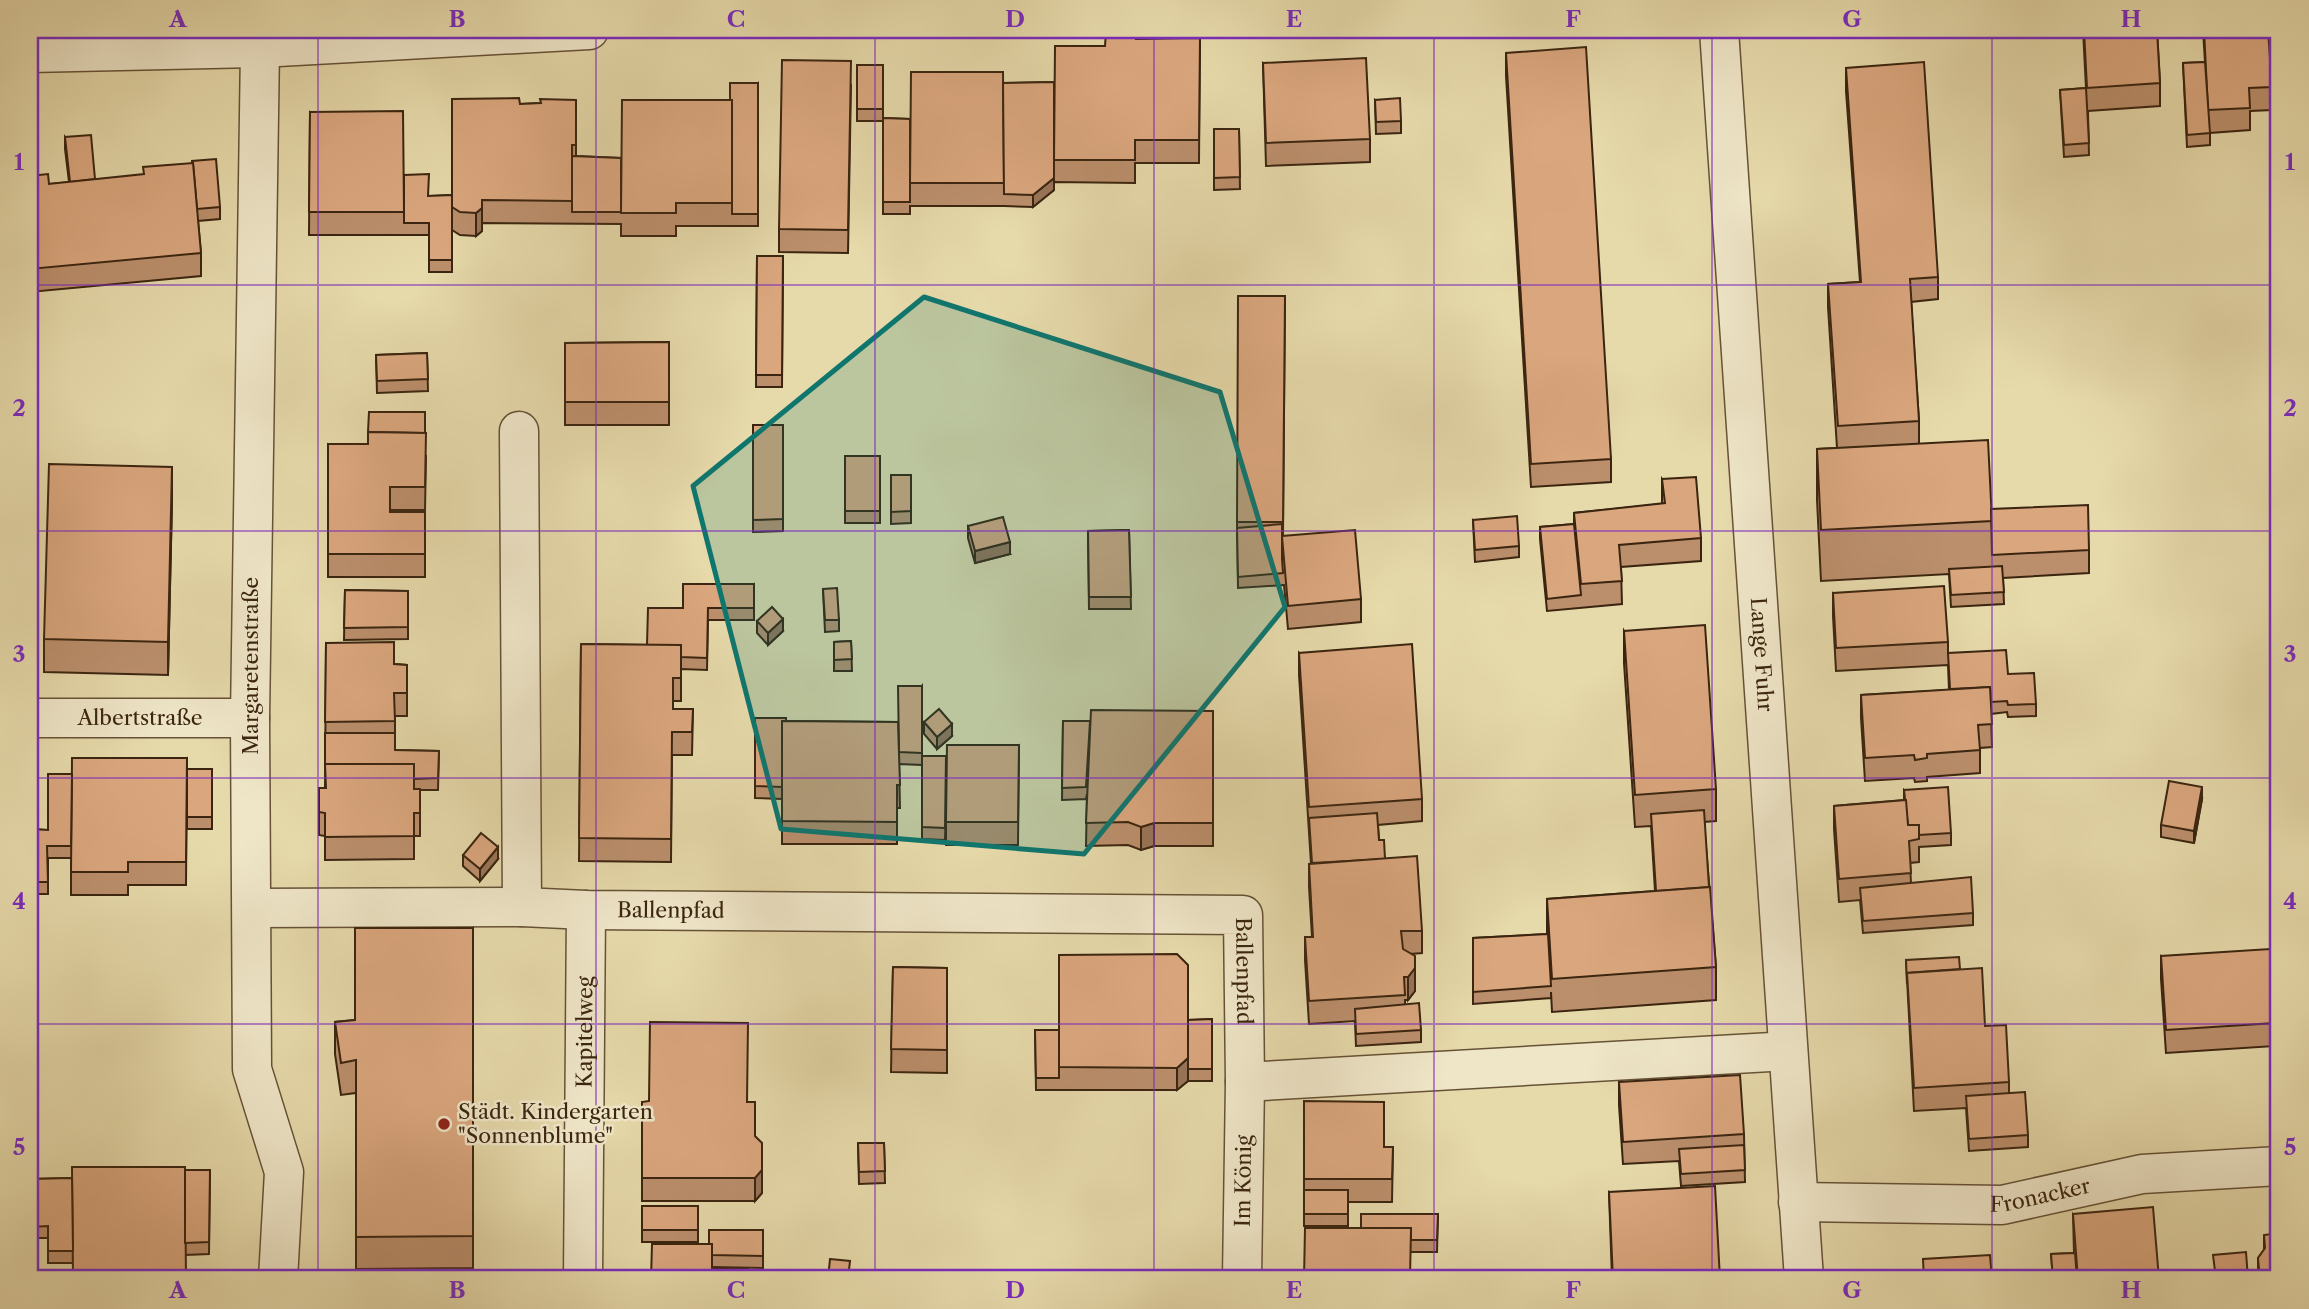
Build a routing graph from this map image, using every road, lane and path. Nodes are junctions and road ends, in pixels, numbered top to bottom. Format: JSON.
{"nodes":[{"id":1,"x":589,"y":30,"type":"edge"},
{"id":2,"x":1719,"y":30,"type":"edge"},
{"id":3,"x":261,"y":48,"type":"junction"},
{"id":4,"x":30,"y":53,"type":"edge"},
{"id":5,"x":519,"y":431,"type":"dead end"},
{"id":6,"x":30,"y":718,"type":"edge"},
{"id":7,"x":250,"y":718,"type":"junction"},
{"id":8,"x":522,"y":907,"type":"junction"},
{"id":9,"x":253,"y":908,"type":"junction"},
{"id":10,"x":586,"y":911,"type":"junction"},
{"id":11,"x":1787,"y":1051,"type":"junction"},
{"id":12,"x":1245,"y":1082,"type":"junction"},
{"id":13,"x":2279,"y":1166,"type":"edge"},
{"id":14,"x":1798,"y":1202,"type":"junction"},
{"id":15,"x":278,"y":1279,"type":"edge"},
{"id":16,"x":583,"y":1279,"type":"edge"},
{"id":17,"x":1241,"y":1279,"type":"edge"},
{"id":18,"x":1804,"y":1279,"type":"edge"}],
"edges":[{"from":1,"to":3,"type":"street"},
{"from":2,"to":11,"type":"street","name":"Lange Fuhr"},
{"from":3,"to":4,"type":"street"},
{"from":3,"to":7,"type":"street","name":"Margaretenstraße"},
{"from":5,"to":8,"type":"street"},
{"from":6,"to":7,"type":"street","name":"Albertstraße"},
{"from":7,"to":9,"type":"street","name":"Margaretenstraße"},
{"from":8,"to":9,"type":"street","name":"Ballenpfad"},
{"from":8,"to":10,"type":"street","name":"Ballenpfad"},
{"from":9,"to":15,"type":"street","name":"Margaretenstraße"},
{"from":10,"to":12,"type":"street","name":"Ballenpfad"},
{"from":10,"to":16,"type":"street","name":"Kapitelweg"},
{"from":11,"to":12,"type":"street"},
{"from":11,"to":14,"type":"street","name":"Lange Fuhr"},
{"from":12,"to":17,"type":"street","name":"Im König"},
{"from":13,"to":14,"type":"street","name":"Fronacker"},
{"from":14,"to":18,"type":"street","name":"Lange Fuhr"}]}
